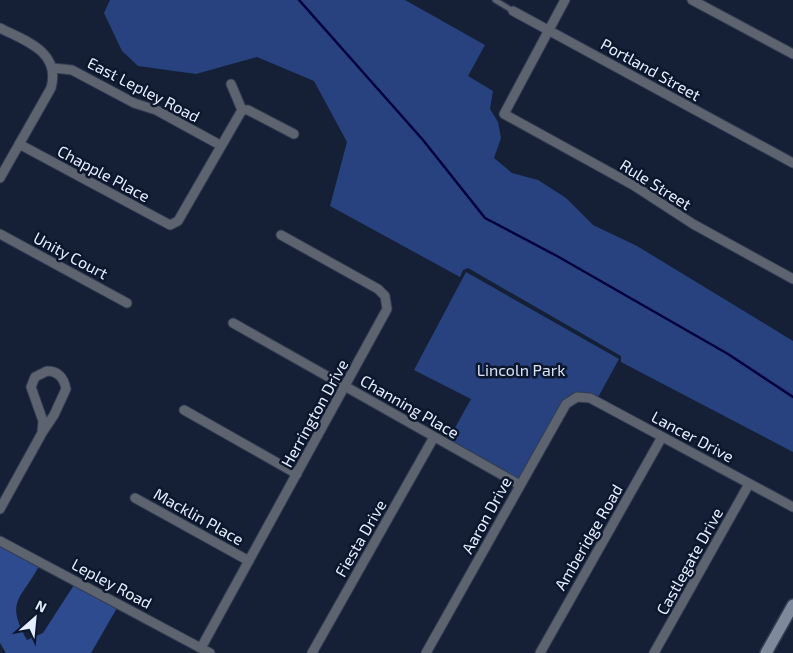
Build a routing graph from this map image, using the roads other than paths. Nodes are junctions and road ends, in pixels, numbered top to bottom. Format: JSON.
{"nodes":[{"id":1,"x":495,"y":0,"type":"edge"},
{"id":2,"x":565,"y":0,"type":"edge"},
{"id":3,"x":692,"y":0,"type":"edge"},
{"id":4,"x":513,"y":11,"type":"joint"},
{"id":5,"x":0,"y":28,"type":"edge"},
{"id":6,"x":549,"y":31,"type":"junction"},
{"id":7,"x":793,"y":54,"type":"edge"},
{"id":8,"x":53,"y":68,"type":"junction"},
{"id":9,"x":231,"y":84,"type":"dead end"},
{"id":10,"x":242,"y":110,"type":"junction"},
{"id":11,"x":294,"y":134,"type":"dead end"},
{"id":12,"x":19,"y":144,"type":"junction"},
{"id":13,"x":220,"y":145,"type":"junction"},
{"id":14,"x":793,"y":163,"type":"edge"},
{"id":15,"x":0,"y":178,"type":"edge"},
{"id":16,"x":0,"y":234,"type":"edge"},
{"id":17,"x":281,"y":235,"type":"dead end"},
{"id":18,"x":793,"y":278,"type":"edge"},
{"id":19,"x":127,"y":303,"type":"dead end"},
{"id":20,"x":233,"y":323,"type":"dead end"},
{"id":21,"x":346,"y":387,"type":"junction"},
{"id":22,"x":577,"y":397,"type":"joint"},
{"id":23,"x":184,"y":410,"type":"dead end"},
{"id":24,"x":42,"y":433,"type":"junction"},
{"id":25,"x":434,"y":437,"type":"junction"},
{"id":26,"x":662,"y":437,"type":"junction"},
{"id":27,"x":297,"y":474,"type":"junction"},
{"id":28,"x":749,"y":484,"type":"junction"},
{"id":29,"x":520,"y":486,"type":"junction"},
{"id":30,"x":135,"y":498,"type":"dead end"},
{"id":31,"x":793,"y":507,"type":"edge"},
{"id":32,"x":0,"y":509,"type":"edge"},
{"id":33,"x":0,"y":541,"type":"edge"},
{"id":34,"x":249,"y":561,"type":"junction"},
{"id":35,"x":793,"y":605,"type":"edge"},
{"id":36,"x":201,"y":648,"type":"junction"},
{"id":37,"x":210,"y":653,"type":"edge"},
{"id":38,"x":312,"y":653,"type":"edge"},
{"id":39,"x":426,"y":653,"type":"edge"},
{"id":40,"x":540,"y":653,"type":"edge"},
{"id":41,"x":654,"y":653,"type":"edge"},
{"id":42,"x":766,"y":653,"type":"edge"}],
"edges":[{"from":1,"to":4,"type":"lane","name":"Portland Street"},
{"from":2,"to":6,"type":"street"},
{"from":3,"to":7,"type":"street"},
{"from":4,"to":6,"type":"street","name":"Portland Street"},
{"from":5,"to":8,"type":"street"},
{"from":6,"to":14,"type":"street","name":"Portland Street"},
{"from":6,"to":18,"type":"street","name":"Rule Street"},
{"from":8,"to":12,"type":"street"},
{"from":8,"to":13,"type":"street","name":"East Lepley Road"},
{"from":9,"to":10,"type":"street"},
{"from":10,"to":11,"type":"street"},
{"from":10,"to":13,"type":"street"},
{"from":12,"to":13,"type":"street","name":"Chapple Place"},
{"from":12,"to":15,"type":"street"},
{"from":16,"to":19,"type":"street","name":"Unity Court"},
{"from":17,"to":21,"type":"street","name":"Herrington Drive"},
{"from":20,"to":21,"type":"street","name":"Channing Place"},
{"from":21,"to":25,"type":"street","name":"Channing Place"},
{"from":21,"to":27,"type":"street","name":"Herrington Drive"},
{"from":22,"to":26,"type":"street","name":"Lancer Drive"},
{"from":22,"to":29,"type":"street","name":"Aaron Drive"},
{"from":23,"to":27,"type":"street"},
{"from":24,"to":24,"type":"street"},
{"from":24,"to":32,"type":"street"},
{"from":25,"to":29,"type":"street","name":"Channing Place"},
{"from":25,"to":38,"type":"street","name":"Fiesta Drive"},
{"from":26,"to":28,"type":"street","name":"Lancer Drive"},
{"from":26,"to":40,"type":"street","name":"Amberidge Road"},
{"from":27,"to":34,"type":"street","name":"Herrington Drive"},
{"from":28,"to":31,"type":"street","name":"Lancer Drive"},
{"from":28,"to":41,"type":"street","name":"Castlegate Drive"},
{"from":29,"to":39,"type":"street","name":"Aaron Drive"},
{"from":30,"to":34,"type":"street","name":"Macklin Place"},
{"from":33,"to":36,"type":"street","name":"Lepley Road"},
{"from":34,"to":36,"type":"street","name":"Herrington Drive"},
{"from":35,"to":42,"type":"street"},
{"from":36,"to":37,"type":"street","name":"Lepley Road"}]}
